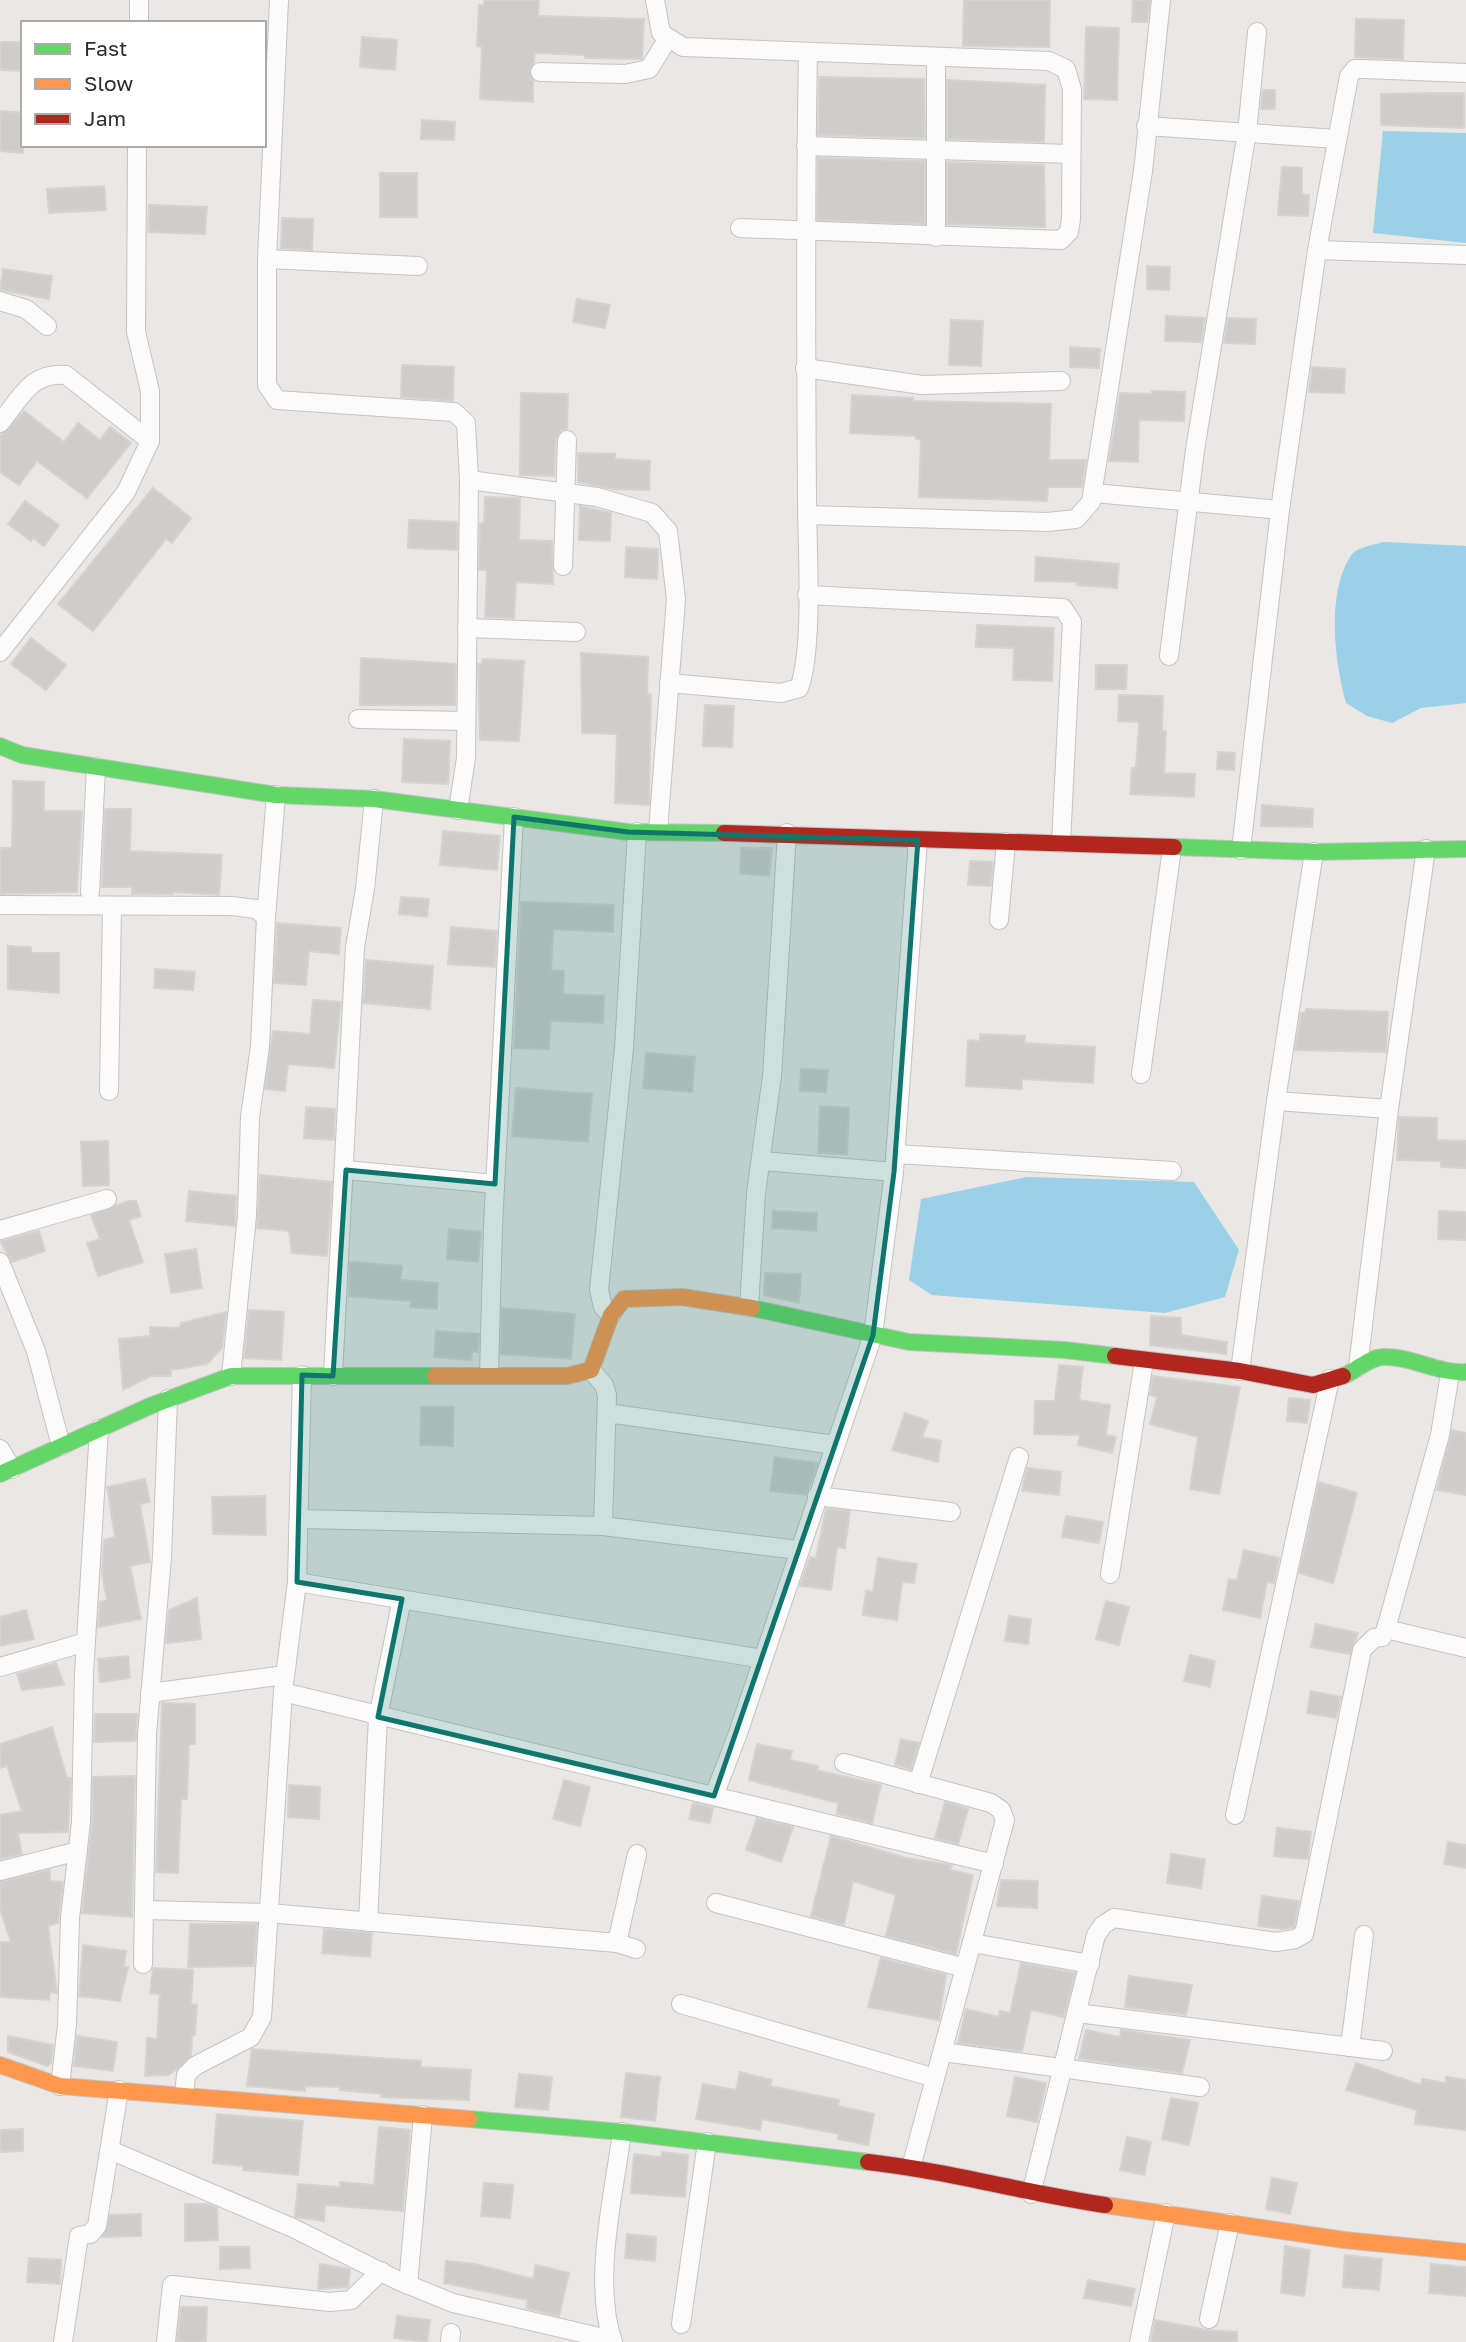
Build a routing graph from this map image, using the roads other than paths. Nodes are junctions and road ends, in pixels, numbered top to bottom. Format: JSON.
{"nodes":[{"id":1,"x":139,"y":0,"type":"edge"},
{"id":2,"x":279,"y":0,"type":"edge"},
{"id":3,"x":655,"y":0,"type":"edge"},
{"id":4,"x":1161,"y":0,"type":"edge"},
{"id":5,"x":139,"y":21,"type":"edge"},
{"id":6,"x":1257,"y":32,"type":"dead end"},
{"id":7,"x":667,"y":40,"type":"junction"},
{"id":8,"x":807,"y":54,"type":"junction"},
{"id":9,"x":936,"y":58,"type":"junction"},
{"id":10,"x":540,"y":72,"type":"dead end"},
{"id":11,"x":1466,"y":73,"type":"edge"},
{"id":12,"x":1146,"y":126,"type":"junction"},
{"id":13,"x":1247,"y":132,"type":"junction"},
{"id":14,"x":1337,"y":139,"type":"junction"},
{"id":15,"x":806,"y":146,"type":"junction"},
{"id":16,"x":137,"y":147,"type":"edge"},
{"id":17,"x":937,"y":150,"type":"junction"},
{"id":18,"x":1070,"y":154,"type":"junction"},
{"id":19,"x":740,"y":228,"type":"dead end"},
{"id":20,"x":805,"y":233,"type":"junction"},
{"id":21,"x":936,"y":237,"type":"junction"},
{"id":22,"x":1317,"y":250,"type":"junction"},
{"id":23,"x":1466,"y":255,"type":"edge"},
{"id":24,"x":267,"y":259,"type":"junction"},
{"id":25,"x":418,"y":266,"type":"dead end"},
{"id":26,"x":0,"y":302,"type":"edge"},
{"id":27,"x":47,"y":326,"type":"dead end"},
{"id":28,"x":805,"y":368,"type":"junction"},
{"id":29,"x":1061,"y":381,"type":"dead end"},
{"id":30,"x":0,"y":423,"type":"edge"},
{"id":31,"x":566,"y":440,"type":"dead end"},
{"id":32,"x":150,"y":441,"type":"junction"},
{"id":33,"x":469,"y":480,"type":"junction"},
{"id":34,"x":565,"y":493,"type":"junction"},
{"id":35,"x":1094,"y":493,"type":"junction"},
{"id":36,"x":1188,"y":500,"type":"junction"},
{"id":37,"x":1280,"y":510,"type":"junction"},
{"id":38,"x":807,"y":515,"type":"junction"},
{"id":39,"x":563,"y":566,"type":"dead end"},
{"id":40,"x":807,"y":595,"type":"junction"},
{"id":41,"x":467,"y":628,"type":"junction"},
{"id":42,"x":576,"y":632,"type":"dead end"},
{"id":43,"x":0,"y":652,"type":"edge"},
{"id":44,"x":1169,"y":656,"type":"dead end"},
{"id":45,"x":669,"y":683,"type":"junction"},
{"id":46,"x":358,"y":719,"type":"dead end"},
{"id":47,"x":466,"y":721,"type":"junction"},
{"id":48,"x":1,"y":749,"type":"edge"},
{"id":49,"x":96,"y":767,"type":"junction"},
{"id":50,"x":276,"y":795,"type":"junction"},
{"id":51,"x":374,"y":799,"type":"junction"},
{"id":52,"x":458,"y":810,"type":"junction"},
{"id":53,"x":514,"y":817,"type":"junction"},
{"id":54,"x":658,"y":831,"type":"junction"},
{"id":55,"x":637,"y":832,"type":"junction"},
{"id":56,"x":788,"y":833,"type":"junction"},
{"id":57,"x":918,"y":840,"type":"junction"},
{"id":58,"x":1006,"y":842,"type":"junction"},
{"id":59,"x":1061,"y":843,"type":"junction"},
{"id":60,"x":1172,"y":848,"type":"junction"},
{"id":61,"x":1426,"y":849,"type":"junction"},
{"id":62,"x":1466,"y":849,"type":"edge"},
{"id":63,"x":1241,"y":850,"type":"junction"},
{"id":64,"x":1314,"y":852,"type":"junction"},
{"id":65,"x":90,"y":892,"type":"dead end"},
{"id":66,"x":0,"y":905,"type":"edge"},
{"id":67,"x":112,"y":907,"type":"junction"},
{"id":68,"x":266,"y":917,"type":"junction"},
{"id":69,"x":999,"y":920,"type":"dead end"},
{"id":70,"x":1141,"y":1074,"type":"dead end"},
{"id":71,"x":108,"y":1091,"type":"dead end"},
{"id":72,"x":1276,"y":1101,"type":"junction"},
{"id":73,"x":1389,"y":1109,"type":"junction"},
{"id":74,"x":895,"y":1154,"type":"junction"},
{"id":75,"x":761,"y":1161,"type":"junction"},
{"id":76,"x":346,"y":1170,"type":"junction"},
{"id":77,"x":1172,"y":1171,"type":"dead end"},
{"id":78,"x":894,"y":1172,"type":"junction"},
{"id":79,"x":495,"y":1184,"type":"junction"},
{"id":80,"x":107,"y":1199,"type":"dead end"},
{"id":81,"x":0,"y":1230,"type":"edge"},
{"id":82,"x":0,"y":1262,"type":"edge"},
{"id":83,"x":749,"y":1307,"type":"junction"},
{"id":84,"x":611,"y":1315,"type":"junction"},
{"id":85,"x":873,"y":1335,"type":"junction"},
{"id":86,"x":1144,"y":1361,"type":"junction"},
{"id":87,"x":1358,"y":1367,"type":"junction"},
{"id":88,"x":591,"y":1370,"type":"junction"},
{"id":89,"x":1240,"y":1371,"type":"junction"},
{"id":90,"x":1458,"y":1373,"type":"edge"},
{"id":91,"x":302,"y":1375,"type":"junction"},
{"id":92,"x":489,"y":1375,"type":"junction"},
{"id":93,"x":232,"y":1376,"type":"junction"},
{"id":94,"x":333,"y":1376,"type":"junction"},
{"id":95,"x":1330,"y":1380,"type":"junction"},
{"id":96,"x":168,"y":1399,"type":"junction"},
{"id":97,"x":607,"y":1413,"type":"junction"},
{"id":98,"x":99,"y":1429,"type":"junction"},
{"id":99,"x":835,"y":1445,"type":"junction"},
{"id":100,"x":61,"y":1446,"type":"junction"},
{"id":101,"x":0,"y":1449,"type":"edge"},
{"id":102,"x":1019,"y":1457,"type":"dead end"},
{"id":103,"x":6,"y":1472,"type":"edge"},
{"id":104,"x":817,"y":1496,"type":"junction"},
{"id":105,"x":951,"y":1513,"type":"dead end"},
{"id":106,"x":301,"y":1519,"type":"junction"},
{"id":107,"x":603,"y":1526,"type":"junction"},
{"id":108,"x":798,"y":1550,"type":"junction"},
{"id":109,"x":1110,"y":1574,"type":"dead end"},
{"id":110,"x":297,"y":1582,"type":"junction"},
{"id":111,"x":402,"y":1600,"type":"junction"},
{"id":112,"x":1386,"y":1629,"type":"junction"},
{"id":113,"x":86,"y":1642,"type":"junction"},
{"id":114,"x":1466,"y":1648,"type":"edge"},
{"id":115,"x":763,"y":1659,"type":"junction"},
{"id":116,"x":0,"y":1667,"type":"edge"},
{"id":117,"x":284,"y":1684,"type":"junction"},
{"id":118,"x":150,"y":1693,"type":"junction"},
{"id":119,"x":378,"y":1717,"type":"junction"},
{"id":120,"x":844,"y":1763,"type":"dead end"},
{"id":121,"x":918,"y":1784,"type":"junction"},
{"id":122,"x":714,"y":1796,"type":"junction"},
{"id":123,"x":1235,"y":1815,"type":"dead end"},
{"id":124,"x":78,"y":1852,"type":"junction"},
{"id":125,"x":637,"y":1854,"type":"dead end"},
{"id":126,"x":994,"y":1864,"type":"junction"},
{"id":127,"x":0,"y":1871,"type":"edge"},
{"id":128,"x":716,"y":1903,"type":"dead end"},
{"id":129,"x":144,"y":1910,"type":"junction"},
{"id":130,"x":269,"y":1913,"type":"junction"},
{"id":131,"x":368,"y":1922,"type":"junction"},
{"id":132,"x":1364,"y":1935,"type":"dead end"},
{"id":133,"x":617,"y":1943,"type":"junction"},
{"id":134,"x":972,"y":1943,"type":"junction"},
{"id":135,"x":636,"y":1949,"type":"dead end"},
{"id":136,"x":143,"y":1964,"type":"dead end"},
{"id":137,"x":1090,"y":1964,"type":"junction"},
{"id":138,"x":965,"y":1968,"type":"junction"},
{"id":139,"x":681,"y":2004,"type":"dead end"},
{"id":140,"x":1077,"y":2013,"type":"junction"},
{"id":141,"x":1350,"y":2048,"type":"junction"},
{"id":142,"x":1383,"y":2051,"type":"dead end"},
{"id":143,"x":943,"y":2052,"type":"junction"},
{"id":144,"x":0,"y":2065,"type":"edge"},
{"id":145,"x":1062,"y":2070,"type":"junction"},
{"id":146,"x":935,"y":2078,"type":"junction"},
{"id":147,"x":60,"y":2086,"type":"junction"},
{"id":148,"x":1200,"y":2087,"type":"dead end"},
{"id":149,"x":119,"y":2090,"type":"junction"},
{"id":150,"x":184,"y":2095,"type":"junction"},
{"id":151,"x":423,"y":2115,"type":"junction"},
{"id":152,"x":622,"y":2132,"type":"junction"},
{"id":153,"x":707,"y":2142,"type":"junction"},
{"id":154,"x":110,"y":2150,"type":"junction"},
{"id":155,"x":911,"y":2167,"type":"junction"},
{"id":156,"x":1031,"y":2194,"type":"junction"},
{"id":157,"x":1166,"y":2213,"type":"junction"},
{"id":158,"x":1230,"y":2223,"type":"junction"},
{"id":159,"x":1466,"y":2252,"type":"edge"},
{"id":160,"x":381,"y":2271,"type":"junction"},
{"id":161,"x":408,"y":2285,"type":"junction"},
{"id":162,"x":1209,"y":2319,"type":"dead end"},
{"id":163,"x":681,"y":2324,"type":"dead end"},
{"id":164,"x":612,"y":2341,"type":"edge"},
{"id":165,"x":63,"y":2342,"type":"edge"},
{"id":166,"x":166,"y":2342,"type":"edge"},
{"id":167,"x":1139,"y":2342,"type":"edge"}],
"edges":[{"from":1,"to":5,"type":"street"},
{"from":2,"to":24,"type":"street"},
{"from":3,"to":7,"type":"street"},
{"from":4,"to":12,"type":"street"},
{"from":6,"to":13,"type":"street"},
{"from":7,"to":8,"type":"street"},
{"from":7,"to":10,"type":"street"},
{"from":8,"to":9,"type":"street"},
{"from":8,"to":15,"type":"street"},
{"from":9,"to":17,"type":"street"},
{"from":9,"to":18,"type":"street"},
{"from":11,"to":14,"type":"street"},
{"from":12,"to":13,"type":"street"},
{"from":12,"to":35,"type":"street"},
{"from":13,"to":14,"type":"street"},
{"from":13,"to":36,"type":"street"},
{"from":14,"to":22,"type":"street"},
{"from":15,"to":17,"type":"street"},
{"from":15,"to":20,"type":"street"},
{"from":16,"to":32,"type":"street"},
{"from":17,"to":18,"type":"street"},
{"from":17,"to":21,"type":"street"},
{"from":18,"to":21,"type":"street"},
{"from":19,"to":20,"type":"street"},
{"from":20,"to":21,"type":"street"},
{"from":20,"to":28,"type":"street"},
{"from":22,"to":23,"type":"street"},
{"from":22,"to":37,"type":"street"},
{"from":24,"to":25,"type":"street"},
{"from":24,"to":33,"type":"street"},
{"from":26,"to":27,"type":"street"},
{"from":28,"to":29,"type":"street"},
{"from":28,"to":38,"type":"street"},
{"from":30,"to":32,"type":"street"},
{"from":31,"to":34,"type":"street"},
{"from":32,"to":43,"type":"street"},
{"from":33,"to":34,"type":"street"},
{"from":33,"to":41,"type":"street"},
{"from":34,"to":39,"type":"street"},
{"from":34,"to":45,"type":"street"},
{"from":35,"to":36,"type":"street"},
{"from":35,"to":38,"type":"street"},
{"from":36,"to":37,"type":"street"},
{"from":36,"to":44,"type":"street"},
{"from":37,"to":63,"type":"street"},
{"from":38,"to":40,"type":"street"},
{"from":40,"to":45,"type":"street"},
{"from":40,"to":59,"type":"street"},
{"from":41,"to":42,"type":"street"},
{"from":41,"to":47,"type":"street"},
{"from":45,"to":54,"type":"street"},
{"from":46,"to":47,"type":"street"},
{"from":47,"to":52,"type":"street"},
{"from":48,"to":49,"type":"street"},
{"from":49,"to":50,"type":"street"},
{"from":49,"to":65,"type":"street"},
{"from":50,"to":51,"type":"street"},
{"from":50,"to":68,"type":"street"},
{"from":51,"to":52,"type":"street"},
{"from":51,"to":76,"type":"street"},
{"from":52,"to":53,"type":"street"},
{"from":53,"to":55,"type":"street"},
{"from":53,"to":79,"type":"street"},
{"from":54,"to":55,"type":"street"},
{"from":54,"to":56,"type":"street"},
{"from":55,"to":84,"type":"street"},
{"from":56,"to":57,"type":"street"},
{"from":56,"to":75,"type":"street"},
{"from":57,"to":58,"type":"street"},
{"from":57,"to":74,"type":"street"},
{"from":58,"to":59,"type":"street"},
{"from":58,"to":69,"type":"street"},
{"from":59,"to":60,"type":"street"},
{"from":60,"to":63,"type":"street"},
{"from":60,"to":70,"type":"street"},
{"from":61,"to":62,"type":"street"},
{"from":61,"to":64,"type":"street"},
{"from":61,"to":73,"type":"street"},
{"from":63,"to":64,"type":"street"},
{"from":64,"to":72,"type":"street"},
{"from":66,"to":67,"type":"street"},
{"from":67,"to":68,"type":"street"},
{"from":67,"to":71,"type":"street"},
{"from":68,"to":93,"type":"street"},
{"from":72,"to":73,"type":"street"},
{"from":72,"to":89,"type":"street"},
{"from":73,"to":87,"type":"street"},
{"from":74,"to":77,"type":"street"},
{"from":74,"to":78,"type":"street"},
{"from":75,"to":78,"type":"street"},
{"from":75,"to":83,"type":"street"},
{"from":76,"to":79,"type":"street"},
{"from":76,"to":94,"type":"street"},
{"from":78,"to":85,"type":"street"},
{"from":79,"to":92,"type":"street"},
{"from":80,"to":81,"type":"street"},
{"from":82,"to":100,"type":"street"},
{"from":83,"to":84,"type":"street"},
{"from":83,"to":85,"type":"street"},
{"from":84,"to":88,"type":"street"},
{"from":85,"to":86,"type":"street"},
{"from":85,"to":99,"type":"street"},
{"from":86,"to":89,"type":"street"},
{"from":86,"to":109,"type":"street"},
{"from":87,"to":90,"type":"street"},
{"from":87,"to":95,"type":"street"},
{"from":88,"to":92,"type":"street"},
{"from":88,"to":97,"type":"street"},
{"from":89,"to":95,"type":"street"},
{"from":90,"to":112,"type":"street"},
{"from":91,"to":93,"type":"street"},
{"from":91,"to":94,"type":"street"},
{"from":91,"to":106,"type":"street"},
{"from":92,"to":94,"type":"street"},
{"from":93,"to":96,"type":"street"},
{"from":95,"to":123,"type":"street"},
{"from":96,"to":98,"type":"street"},
{"from":96,"to":118,"type":"street"},
{"from":97,"to":99,"type":"street"},
{"from":97,"to":107,"type":"street"},
{"from":98,"to":100,"type":"street"},
{"from":98,"to":113,"type":"street"},
{"from":99,"to":104,"type":"street"},
{"from":100,"to":103,"type":"street"},
{"from":101,"to":103,"type":"street"},
{"from":102,"to":121,"type":"street"},
{"from":104,"to":105,"type":"street"},
{"from":104,"to":108,"type":"street"},
{"from":106,"to":107,"type":"street"},
{"from":106,"to":110,"type":"street"},
{"from":107,"to":108,"type":"street"},
{"from":108,"to":115,"type":"street"},
{"from":110,"to":111,"type":"street"},
{"from":110,"to":117,"type":"street"},
{"from":111,"to":115,"type":"street"},
{"from":111,"to":119,"type":"street"},
{"from":112,"to":114,"type":"street"},
{"from":112,"to":137,"type":"street"},
{"from":113,"to":116,"type":"street"},
{"from":113,"to":124,"type":"street"},
{"from":115,"to":122,"type":"street"},
{"from":117,"to":118,"type":"street"},
{"from":117,"to":119,"type":"street"},
{"from":117,"to":130,"type":"street"},
{"from":118,"to":129,"type":"street"},
{"from":119,"to":122,"type":"street"},
{"from":119,"to":131,"type":"street"},
{"from":120,"to":121,"type":"street"},
{"from":121,"to":126,"type":"street"},
{"from":122,"to":126,"type":"street"},
{"from":124,"to":127,"type":"street"},
{"from":124,"to":147,"type":"street"},
{"from":125,"to":133,"type":"street"},
{"from":126,"to":134,"type":"street"},
{"from":128,"to":138,"type":"street"},
{"from":129,"to":130,"type":"street"},
{"from":129,"to":136,"type":"street"},
{"from":130,"to":131,"type":"street"},
{"from":130,"to":150,"type":"street"},
{"from":131,"to":133,"type":"street"},
{"from":132,"to":141,"type":"street"},
{"from":133,"to":135,"type":"street"},
{"from":134,"to":137,"type":"street"},
{"from":134,"to":138,"type":"street"},
{"from":137,"to":140,"type":"street"},
{"from":138,"to":143,"type":"street"},
{"from":139,"to":146,"type":"street"},
{"from":140,"to":141,"type":"street"},
{"from":140,"to":145,"type":"street"},
{"from":141,"to":142,"type":"street"},
{"from":143,"to":145,"type":"street"},
{"from":143,"to":146,"type":"street"},
{"from":144,"to":147,"type":"street"},
{"from":145,"to":148,"type":"street"},
{"from":145,"to":156,"type":"street"},
{"from":146,"to":155,"type":"street"},
{"from":147,"to":149,"type":"street"},
{"from":149,"to":150,"type":"street"},
{"from":149,"to":154,"type":"street"},
{"from":150,"to":151,"type":"street"},
{"from":151,"to":152,"type":"street"},
{"from":151,"to":161,"type":"street"},
{"from":152,"to":153,"type":"street"},
{"from":152,"to":164,"type":"street"},
{"from":153,"to":155,"type":"street"},
{"from":153,"to":163,"type":"street"},
{"from":154,"to":160,"type":"street"},
{"from":154,"to":165,"type":"street"},
{"from":155,"to":156,"type":"street"},
{"from":156,"to":157,"type":"street"},
{"from":157,"to":158,"type":"street"},
{"from":157,"to":167,"type":"street"},
{"from":158,"to":159,"type":"street"},
{"from":158,"to":162,"type":"street"},
{"from":160,"to":161,"type":"street"},
{"from":160,"to":166,"type":"street"},
{"from":161,"to":164,"type":"street"}]}
